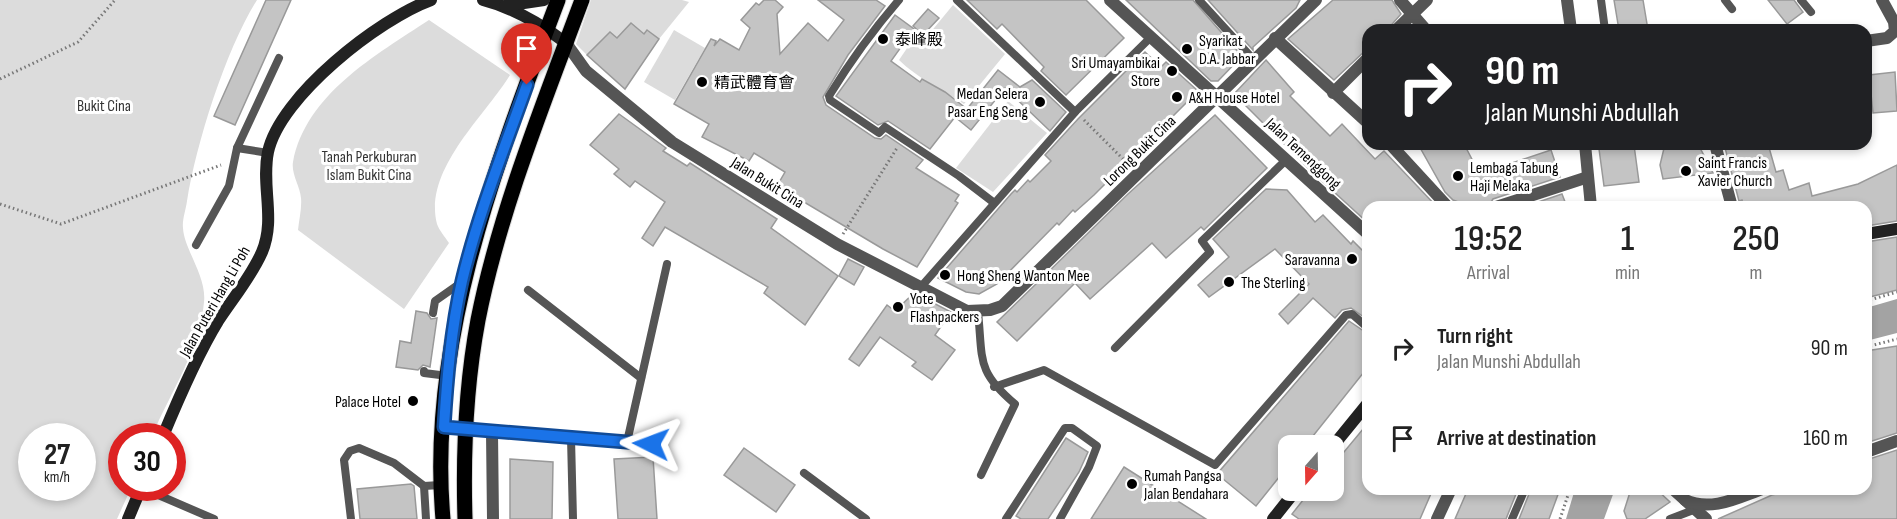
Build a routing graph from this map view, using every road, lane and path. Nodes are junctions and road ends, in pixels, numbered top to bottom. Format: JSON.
{"nodes":[{"id":1,"x":115,"y":0,"type":"edge"},
{"id":2,"x":431,"y":0,"type":"edge"},
{"id":3,"x":483,"y":0,"type":"edge"},
{"id":4,"x":544,"y":0,"type":"edge"},
{"id":5,"x":558,"y":0,"type":"edge"},
{"id":6,"x":582,"y":0,"type":"edge"},
{"id":7,"x":899,"y":0,"type":"edge"},
{"id":8,"x":957,"y":0,"type":"edge"},
{"id":9,"x":1110,"y":0,"type":"edge"},
{"id":10,"x":1199,"y":0,"type":"edge"},
{"id":11,"x":1316,"y":0,"type":"edge"},
{"id":12,"x":1400,"y":0,"type":"edge"},
{"id":13,"x":1427,"y":0,"type":"edge"},
{"id":14,"x":1567,"y":0,"type":"edge"},
{"id":15,"x":1601,"y":0,"type":"edge"},
{"id":16,"x":1725,"y":0,"type":"edge"},
{"id":17,"x":1801,"y":0,"type":"edge"},
{"id":18,"x":1884,"y":3,"type":"edge"},
{"id":19,"x":504,"y":6,"type":"junction"},
{"id":20,"x":1732,"y":9,"type":"dead end"},
{"id":21,"x":1810,"y":12,"type":"dead end"},
{"id":22,"x":1413,"y":14,"type":"junction"},
{"id":23,"x":1402,"y":24,"type":"edge"},
{"id":24,"x":1421,"y":24,"type":"edge"},
{"id":25,"x":1570,"y":24,"type":"edge"},
{"id":26,"x":1604,"y":24,"type":"edge"},
{"id":27,"x":1896,"y":26,"type":"edge"},
{"id":28,"x":547,"y":28,"type":"junction"},
{"id":29,"x":1150,"y":38,"type":"junction"},
{"id":30,"x":1275,"y":38,"type":"junction"},
{"id":31,"x":1872,"y":41,"type":"edge"},
{"id":32,"x":566,"y":43,"type":"junction"},
{"id":33,"x":279,"y":58,"type":"dead end"},
{"id":34,"x":1253,"y":59,"type":"junction"},
{"id":35,"x":1362,"y":64,"type":"edge"},
{"id":36,"x":0,"y":79,"type":"edge"},
{"id":37,"x":1333,"y":93,"type":"junction"},
{"id":38,"x":1217,"y":96,"type":"junction"},
{"id":39,"x":1075,"y":112,"type":"junction"},
{"id":40,"x":1362,"y":118,"type":"edge"},
{"id":41,"x":903,"y":139,"type":"junction"},
{"id":42,"x":237,"y":148,"type":"junction"},
{"id":43,"x":1396,"y":150,"type":"edge"},
{"id":44,"x":1586,"y":150,"type":"edge"},
{"id":45,"x":1718,"y":150,"type":"edge"},
{"id":46,"x":268,"y":153,"type":"junction"},
{"id":47,"x":235,"y":160,"type":"junction"},
{"id":48,"x":1286,"y":160,"type":"junction"},
{"id":49,"x":1138,"y":173,"type":"junction"},
{"id":50,"x":1588,"y":177,"type":"junction"},
{"id":51,"x":1442,"y":201,"type":"edge"},
{"id":52,"x":1514,"y":201,"type":"edge"},
{"id":53,"x":1590,"y":201,"type":"edge"},
{"id":54,"x":1730,"y":201,"type":"edge"},
{"id":55,"x":993,"y":202,"type":"junction"},
{"id":56,"x":0,"y":204,"type":"edge"},
{"id":57,"x":1362,"y":229,"type":"edge"},
{"id":58,"x":1897,"y":229,"type":"edge"},
{"id":59,"x":1872,"y":233,"type":"edge"},
{"id":60,"x":837,"y":244,"type":"junction"},
{"id":61,"x":196,"y":245,"type":"dead end"},
{"id":62,"x":667,"y":264,"type":"dead end"},
{"id":63,"x":462,"y":282,"type":"junction"},
{"id":64,"x":920,"y":288,"type":"junction"},
{"id":65,"x":528,"y":290,"type":"dead end"},
{"id":66,"x":1897,"y":292,"type":"edge"},
{"id":67,"x":1872,"y":299,"type":"edge"},
{"id":68,"x":978,"y":312,"type":"junction"},
{"id":69,"x":433,"y":314,"type":"dead end"},
{"id":70,"x":1362,"y":323,"type":"edge"},
{"id":71,"x":1897,"y":339,"type":"edge"},
{"id":72,"x":1872,"y":345,"type":"edge"},
{"id":73,"x":1115,"y":348,"type":"dead end"},
{"id":74,"x":424,"y":371,"type":"dead end"},
{"id":75,"x":448,"y":376,"type":"junction"},
{"id":76,"x":642,"y":378,"type":"junction"},
{"id":77,"x":994,"y":387,"type":"junction"},
{"id":78,"x":1362,"y":410,"type":"edge"},
{"id":79,"x":169,"y":423,"type":"edge"},
{"id":80,"x":444,"y":427,"type":"junction"},
{"id":81,"x":468,"y":430,"type":"junction"},
{"id":82,"x":492,"y":433,"type":"junction"},
{"id":83,"x":1342,"y":435,"type":"edge"},
{"id":84,"x":571,"y":438,"type":"junction"},
{"id":85,"x":1897,"y":441,"type":"edge"},
{"id":86,"x":627,"y":442,"type":"junction"},
{"id":87,"x":651,"y":444,"type":"dead end"},
{"id":88,"x":1872,"y":450,"type":"edge"},
{"id":89,"x":804,"y":473,"type":"dead end"},
{"id":90,"x":981,"y":475,"type":"dead end"},
{"id":91,"x":440,"y":484,"type":"junction"},
{"id":92,"x":424,"y":486,"type":"junction"},
{"id":93,"x":1448,"y":495,"type":"edge"},
{"id":94,"x":1522,"y":495,"type":"edge"},
{"id":95,"x":1568,"y":495,"type":"edge"},
{"id":96,"x":1680,"y":495,"type":"edge"},
{"id":97,"x":1745,"y":495,"type":"edge"},
{"id":98,"x":1685,"y":500,"type":"junction"},
{"id":99,"x":136,"y":501,"type":"edge"},
{"id":100,"x":172,"y":501,"type":"edge"},
{"id":101,"x":1287,"y":501,"type":"edge"},
{"id":102,"x":1722,"y":503,"type":"junction"},
{"id":103,"x":1696,"y":508,"type":"junction"},
{"id":104,"x":128,"y":519,"type":"edge"},
{"id":105,"x":214,"y":519,"type":"edge"},
{"id":106,"x":351,"y":519,"type":"edge"},
{"id":107,"x":426,"y":519,"type":"edge"},
{"id":108,"x":443,"y":519,"type":"edge"},
{"id":109,"x":465,"y":519,"type":"edge"},
{"id":110,"x":493,"y":519,"type":"edge"},
{"id":111,"x":573,"y":519,"type":"edge"},
{"id":112,"x":866,"y":519,"type":"edge"},
{"id":113,"x":1006,"y":519,"type":"edge"},
{"id":114,"x":1060,"y":519,"type":"edge"},
{"id":115,"x":1273,"y":519,"type":"edge"},
{"id":116,"x":1437,"y":519,"type":"edge"},
{"id":117,"x":1512,"y":519,"type":"edge"},
{"id":118,"x":1560,"y":519,"type":"edge"},
{"id":119,"x":1670,"y":519,"type":"edge"},
{"id":120,"x":1708,"y":519,"type":"edge"}],
"edges":[{"from":1,"to":36,"type":"path"},
{"from":2,"to":46,"type":"main road","name":"Jalan Puteri Hang Li Poh"},
{"from":3,"to":19,"type":"main road"},
{"from":4,"to":19,"type":"main road"},
{"from":5,"to":28,"type":"main road"},
{"from":6,"to":32,"type":"main road"},
{"from":7,"to":41,"type":"lane"},
{"from":8,"to":39,"type":"lane"},
{"from":9,"to":29,"type":"street","name":"Jalan Temenggong"},
{"from":10,"to":34,"type":"lane"},
{"from":11,"to":30,"type":"street","name":"Lorong Bukit Cina"},
{"from":12,"to":22,"type":"street"},
{"from":13,"to":22,"type":"street"},
{"from":14,"to":25,"type":"street"},
{"from":15,"to":26,"type":"lane"},
{"from":16,"to":20,"type":"lane"},
{"from":17,"to":21,"type":"lane"},
{"from":18,"to":27,"type":"street"},
{"from":19,"to":28,"type":"main road"},
{"from":22,"to":23,"type":"street"},
{"from":22,"to":24,"type":"street"},
{"from":27,"to":31,"type":"street"},
{"from":28,"to":32,"type":"main road"},
{"from":28,"to":63,"type":"main road"},
{"from":29,"to":38,"type":"street","name":"Jalan Temenggong"},
{"from":29,"to":39,"type":"lane"},
{"from":30,"to":34,"type":"street","name":"Lorong Bukit Cina"},
{"from":30,"to":37,"type":"street"},
{"from":32,"to":60,"type":"street","name":"Jalan Bukit Cina"},
{"from":32,"to":81,"type":"main road"},
{"from":33,"to":42,"type":"lane"},
{"from":34,"to":38,"type":"street","name":"Lorong Bukit Cina"},
{"from":35,"to":37,"type":"street"},
{"from":37,"to":40,"type":"street"},
{"from":38,"to":48,"type":"street","name":"Jalan Temenggong"},
{"from":38,"to":49,"type":"street","name":"Lorong Bukit Cina"},
{"from":39,"to":49,"type":"path"},
{"from":39,"to":55,"type":"lane"},
{"from":41,"to":55,"type":"lane"},
{"from":41,"to":60,"type":"path"},
{"from":42,"to":46,"type":"lane"},
{"from":42,"to":47,"type":"lane"},
{"from":43,"to":51,"type":"street"},
{"from":44,"to":50,"type":"street"},
{"from":45,"to":54,"type":"street"},
{"from":46,"to":79,"type":"main road","name":"Jalan Puteri Hang Li Poh"},
{"from":47,"to":56,"type":"path"},
{"from":47,"to":61,"type":"lane"},
{"from":48,"to":57,"type":"street","name":"Jalan Temenggong"},
{"from":48,"to":73,"type":"lane"},
{"from":49,"to":68,"type":"street","name":"Lorong Bukit Cina"},
{"from":50,"to":52,"type":"street"},
{"from":50,"to":53,"type":"street"},
{"from":55,"to":64,"type":"lane"},
{"from":58,"to":59,"type":"main road"},
{"from":60,"to":64,"type":"street","name":"Jalan Bukit Cina"},
{"from":62,"to":76,"type":"lane"},
{"from":63,"to":69,"type":"lane"},
{"from":63,"to":75,"type":"main road"},
{"from":64,"to":68,"type":"street","name":"Jalan Bukit Cina"},
{"from":65,"to":76,"type":"lane"},
{"from":66,"to":67,"type":"path"},
{"from":68,"to":77,"type":"lane"},
{"from":70,"to":77,"type":"lane"},
{"from":71,"to":72,"type":"path"},
{"from":74,"to":75,"type":"lane"},
{"from":75,"to":80,"type":"main road"},
{"from":76,"to":86,"type":"lane"},
{"from":77,"to":90,"type":"lane"},
{"from":78,"to":83,"type":"main road"},
{"from":80,"to":81,"type":"street"},
{"from":80,"to":91,"type":"main road"},
{"from":81,"to":82,"type":"street"},
{"from":81,"to":109,"type":"main road"},
{"from":82,"to":84,"type":"street"},
{"from":82,"to":110,"type":"street"},
{"from":84,"to":86,"type":"street"},
{"from":84,"to":111,"type":"lane"},
{"from":85,"to":88,"type":"street"},
{"from":86,"to":87,"type":"street"},
{"from":89,"to":112,"type":"lane"},
{"from":91,"to":92,"type":"lane"},
{"from":91,"to":108,"type":"main road"},
{"from":92,"to":106,"type":"lane"},
{"from":92,"to":107,"type":"lane"},
{"from":93,"to":116,"type":"street"},
{"from":94,"to":117,"type":"lane"},
{"from":95,"to":118,"type":"path"},
{"from":96,"to":98,"type":"street"},
{"from":97,"to":102,"type":"street"},
{"from":98,"to":102,"type":"street"},
{"from":98,"to":103,"type":"street"},
{"from":99,"to":104,"type":"main road"},
{"from":100,"to":105,"type":"lane"},
{"from":101,"to":115,"type":"main road"},
{"from":102,"to":120,"type":"street"},
{"from":103,"to":119,"type":"lane"},
{"from":103,"to":120,"type":"street"},
{"from":113,"to":114,"type":"lane"}]}
